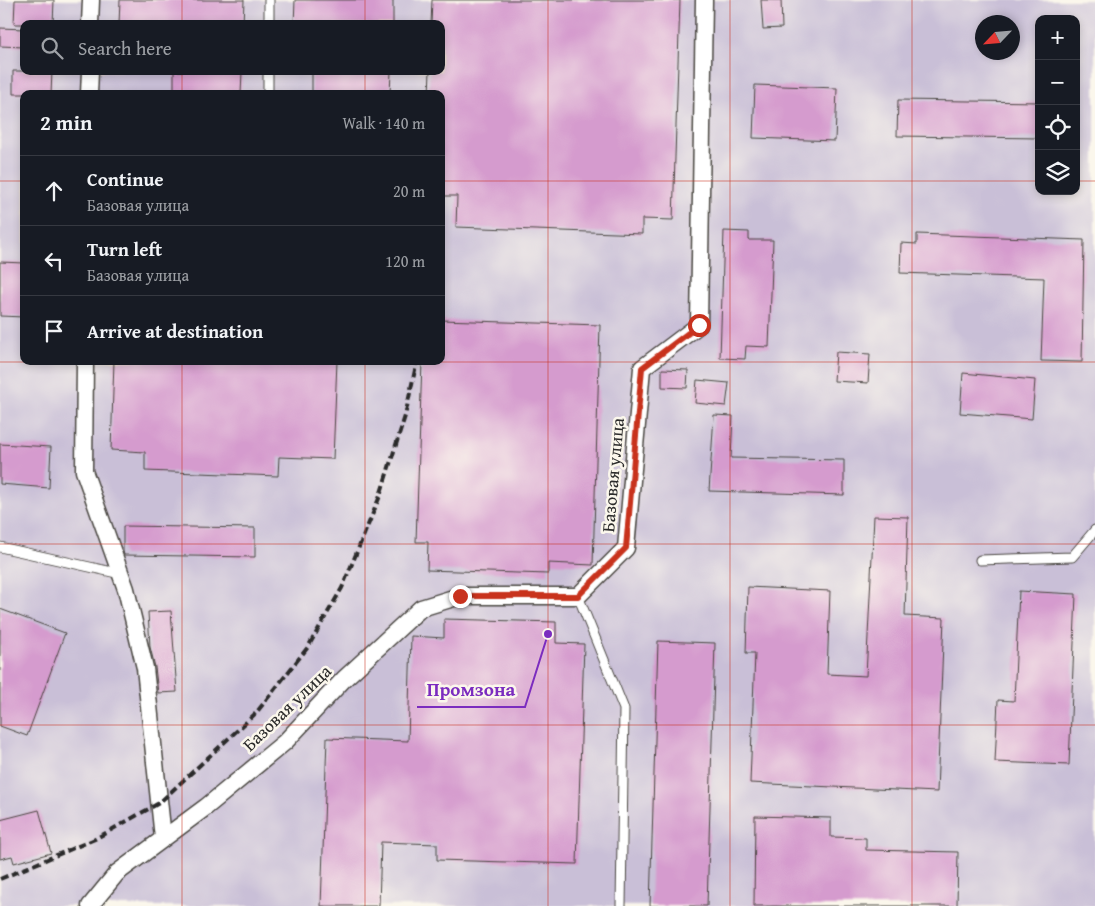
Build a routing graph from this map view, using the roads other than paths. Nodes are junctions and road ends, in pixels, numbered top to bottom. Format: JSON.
{"nodes":[{"id":1,"x":91,"y":0,"type":"edge"},
{"id":2,"x":269,"y":0,"type":"edge"},
{"id":3,"x":704,"y":0,"type":"edge"},
{"id":4,"x":90,"y":20,"type":"edge"},
{"id":5,"x":269,"y":20,"type":"edge"},
{"id":6,"x":90,"y":75,"type":"edge"},
{"id":7,"x":268,"y":75,"type":"edge"},
{"id":8,"x":89,"y":90,"type":"edge"},
{"id":9,"x":268,"y":90,"type":"edge"},
{"id":10,"x":85,"y":365,"type":"edge"},
{"id":11,"x":1095,"y":530,"type":"edge"},
{"id":12,"x":0,"y":547,"type":"edge"},
{"id":13,"x":980,"y":560,"type":"dead end"},
{"id":14,"x":121,"y":574,"type":"junction"},
{"id":15,"x":578,"y":596,"type":"junction"},
{"id":16,"x":163,"y":838,"type":"junction"},
{"id":17,"x":90,"y":906,"type":"edge"},
{"id":18,"x":621,"y":906,"type":"edge"}],
"edges":[{"from":1,"to":4,"type":"street"},
{"from":2,"to":5,"type":"lane"},
{"from":3,"to":15,"type":"street","name":"Базовая улица"},
{"from":6,"to":8,"type":"street"},
{"from":7,"to":9,"type":"lane"},
{"from":10,"to":14,"type":"street"},
{"from":11,"to":13,"type":"lane"},
{"from":12,"to":14,"type":"lane"},
{"from":14,"to":16,"type":"street"},
{"from":15,"to":16,"type":"street","name":"Базовая улица"},
{"from":15,"to":18,"type":"lane"},
{"from":16,"to":17,"type":"street","name":"Базовая улица"}]}
